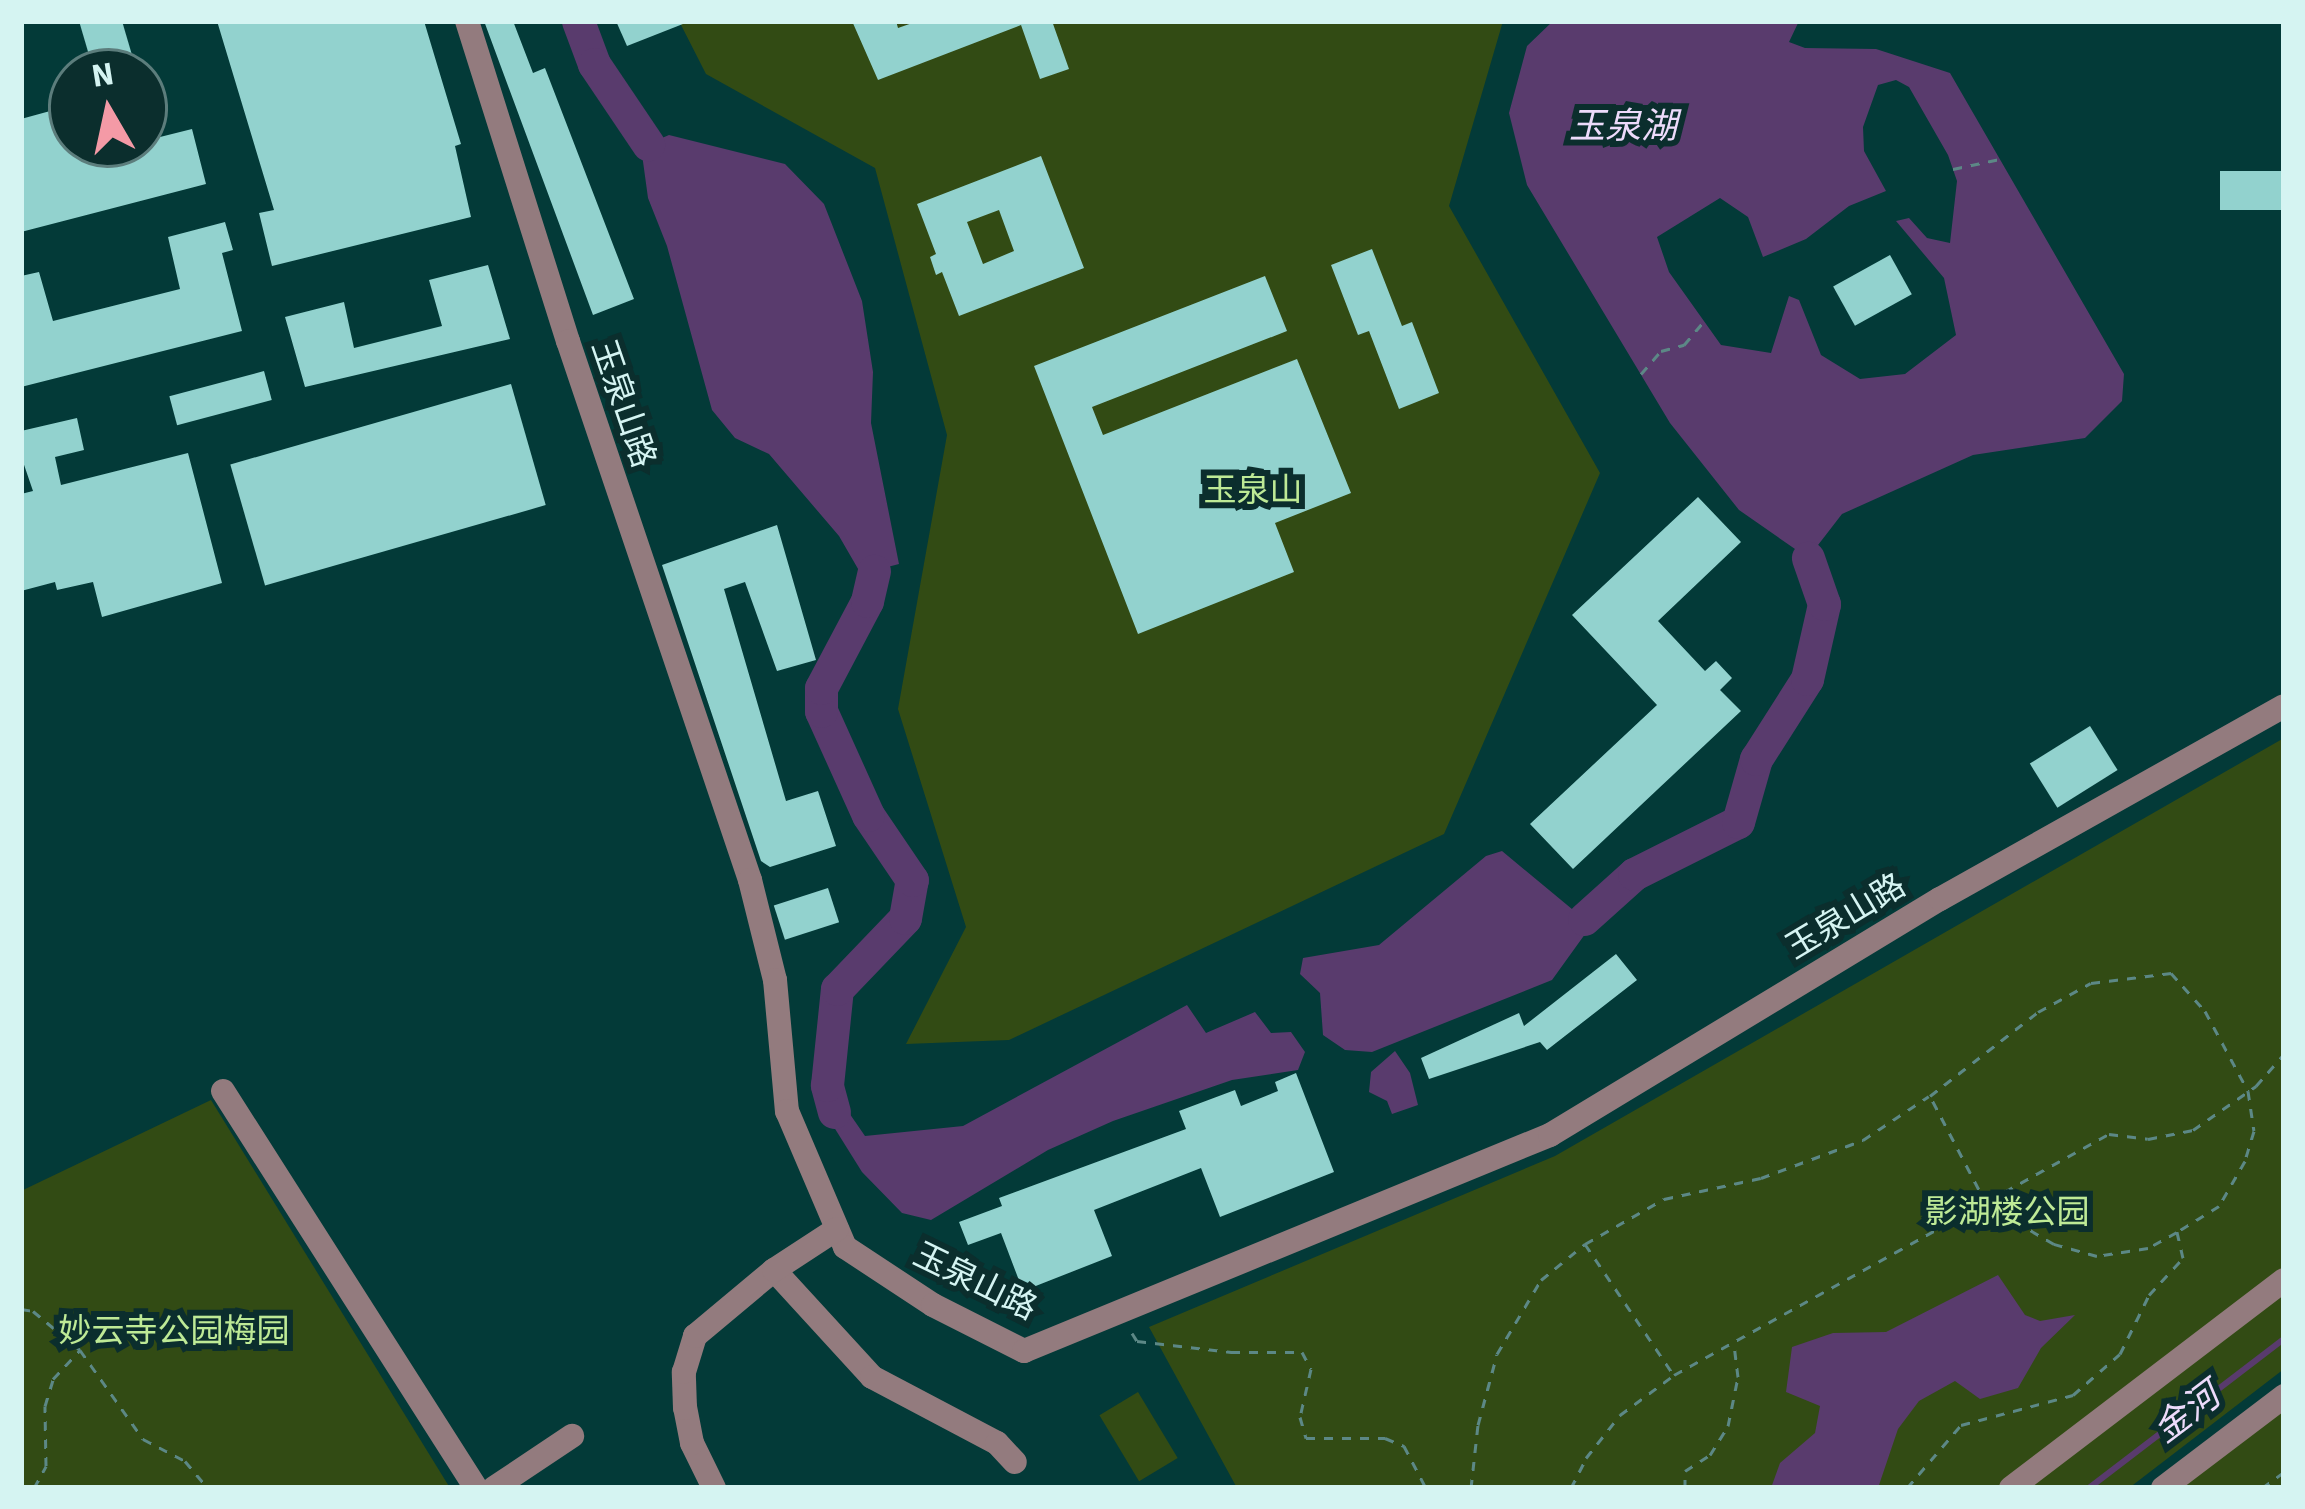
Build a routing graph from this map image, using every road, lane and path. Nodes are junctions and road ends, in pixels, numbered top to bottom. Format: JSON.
{"nodes":[{"id":1,"x":467,"y":21,"type":"edge"},
{"id":2,"x":2000,"y":160,"type":"dead end"},
{"id":3,"x":1953,"y":169,"type":"dead end"},
{"id":4,"x":1703,"y":322,"type":"dead end"},
{"id":5,"x":1641,"y":374,"type":"dead end"},
{"id":6,"x":2284,"y":706,"type":"edge"},
{"id":7,"x":2284,"y":1054,"type":"edge"},
{"id":8,"x":223,"y":1091,"type":"dead end"},
{"id":9,"x":2248,"y":1091,"type":"junction"},
{"id":10,"x":1930,"y":1096,"type":"junction"},
{"id":11,"x":1987,"y":1205,"type":"junction"},
{"id":12,"x":837,"y":1228,"type":"junction"},
{"id":13,"x":2177,"y":1232,"type":"junction"},
{"id":14,"x":1585,"y":1244,"type":"junction"},
{"id":15,"x":774,"y":1270,"type":"junction"},
{"id":16,"x":2284,"y":1280,"type":"edge"},
{"id":17,"x":21,"y":1309,"type":"edge"},
{"id":18,"x":1119,"y":1312,"type":"junction"},
{"id":19,"x":1734,"y":1342,"type":"junction"},
{"id":20,"x":80,"y":1350,"type":"junction"},
{"id":21,"x":1674,"y":1376,"type":"junction"},
{"id":22,"x":2284,"y":1396,"type":"edge"},
{"id":23,"x":572,"y":1436,"type":"dead end"},
{"id":24,"x":1015,"y":1462,"type":"dead end"},
{"id":25,"x":2284,"y":1472,"type":"edge"},
{"id":26,"x":34,"y":1488,"type":"edge"},
{"id":27,"x":208,"y":1488,"type":"edge"},
{"id":28,"x":476,"y":1488,"type":"edge"},
{"id":29,"x":494,"y":1488,"type":"edge"},
{"id":30,"x":713,"y":1488,"type":"edge"},
{"id":31,"x":1426,"y":1488,"type":"edge"},
{"id":32,"x":1471,"y":1488,"type":"edge"},
{"id":33,"x":1571,"y":1488,"type":"edge"},
{"id":34,"x":1684,"y":1488,"type":"edge"},
{"id":35,"x":1907,"y":1488,"type":"edge"},
{"id":36,"x":2011,"y":1488,"type":"edge"},
{"id":37,"x":2164,"y":1488,"type":"edge"},
{"id":38,"x":2262,"y":1488,"type":"edge"}],
"edges":[{"from":1,"to":12,"type":"street","name":"玉泉山路"},
{"from":2,"to":3,"type":"path"},
{"from":4,"to":5,"type":"path"},
{"from":6,"to":18,"type":"street","name":"玉泉山路"},
{"from":7,"to":9,"type":"path"},
{"from":8,"to":28,"type":"street"},
{"from":9,"to":10,"type":"path"},
{"from":9,"to":11,"type":"path"},
{"from":9,"to":13,"type":"path"},
{"from":10,"to":11,"type":"path"},
{"from":10,"to":14,"type":"path"},
{"from":11,"to":13,"type":"path"},
{"from":11,"to":19,"type":"path"},
{"from":12,"to":15,"type":"street"},
{"from":12,"to":18,"type":"street","name":"玉泉山路"},
{"from":13,"to":35,"type":"path"},
{"from":14,"to":21,"type":"path"},
{"from":14,"to":32,"type":"path"},
{"from":15,"to":24,"type":"street"},
{"from":15,"to":30,"type":"street"},
{"from":16,"to":36,"type":"street"},
{"from":17,"to":20,"type":"path"},
{"from":18,"to":31,"type":"path"},
{"from":19,"to":21,"type":"path"},
{"from":19,"to":34,"type":"path"},
{"from":20,"to":26,"type":"path"},
{"from":20,"to":27,"type":"path"},
{"from":21,"to":33,"type":"path"},
{"from":22,"to":37,"type":"street"},
{"from":23,"to":29,"type":"street"},
{"from":25,"to":38,"type":"path"}]}
